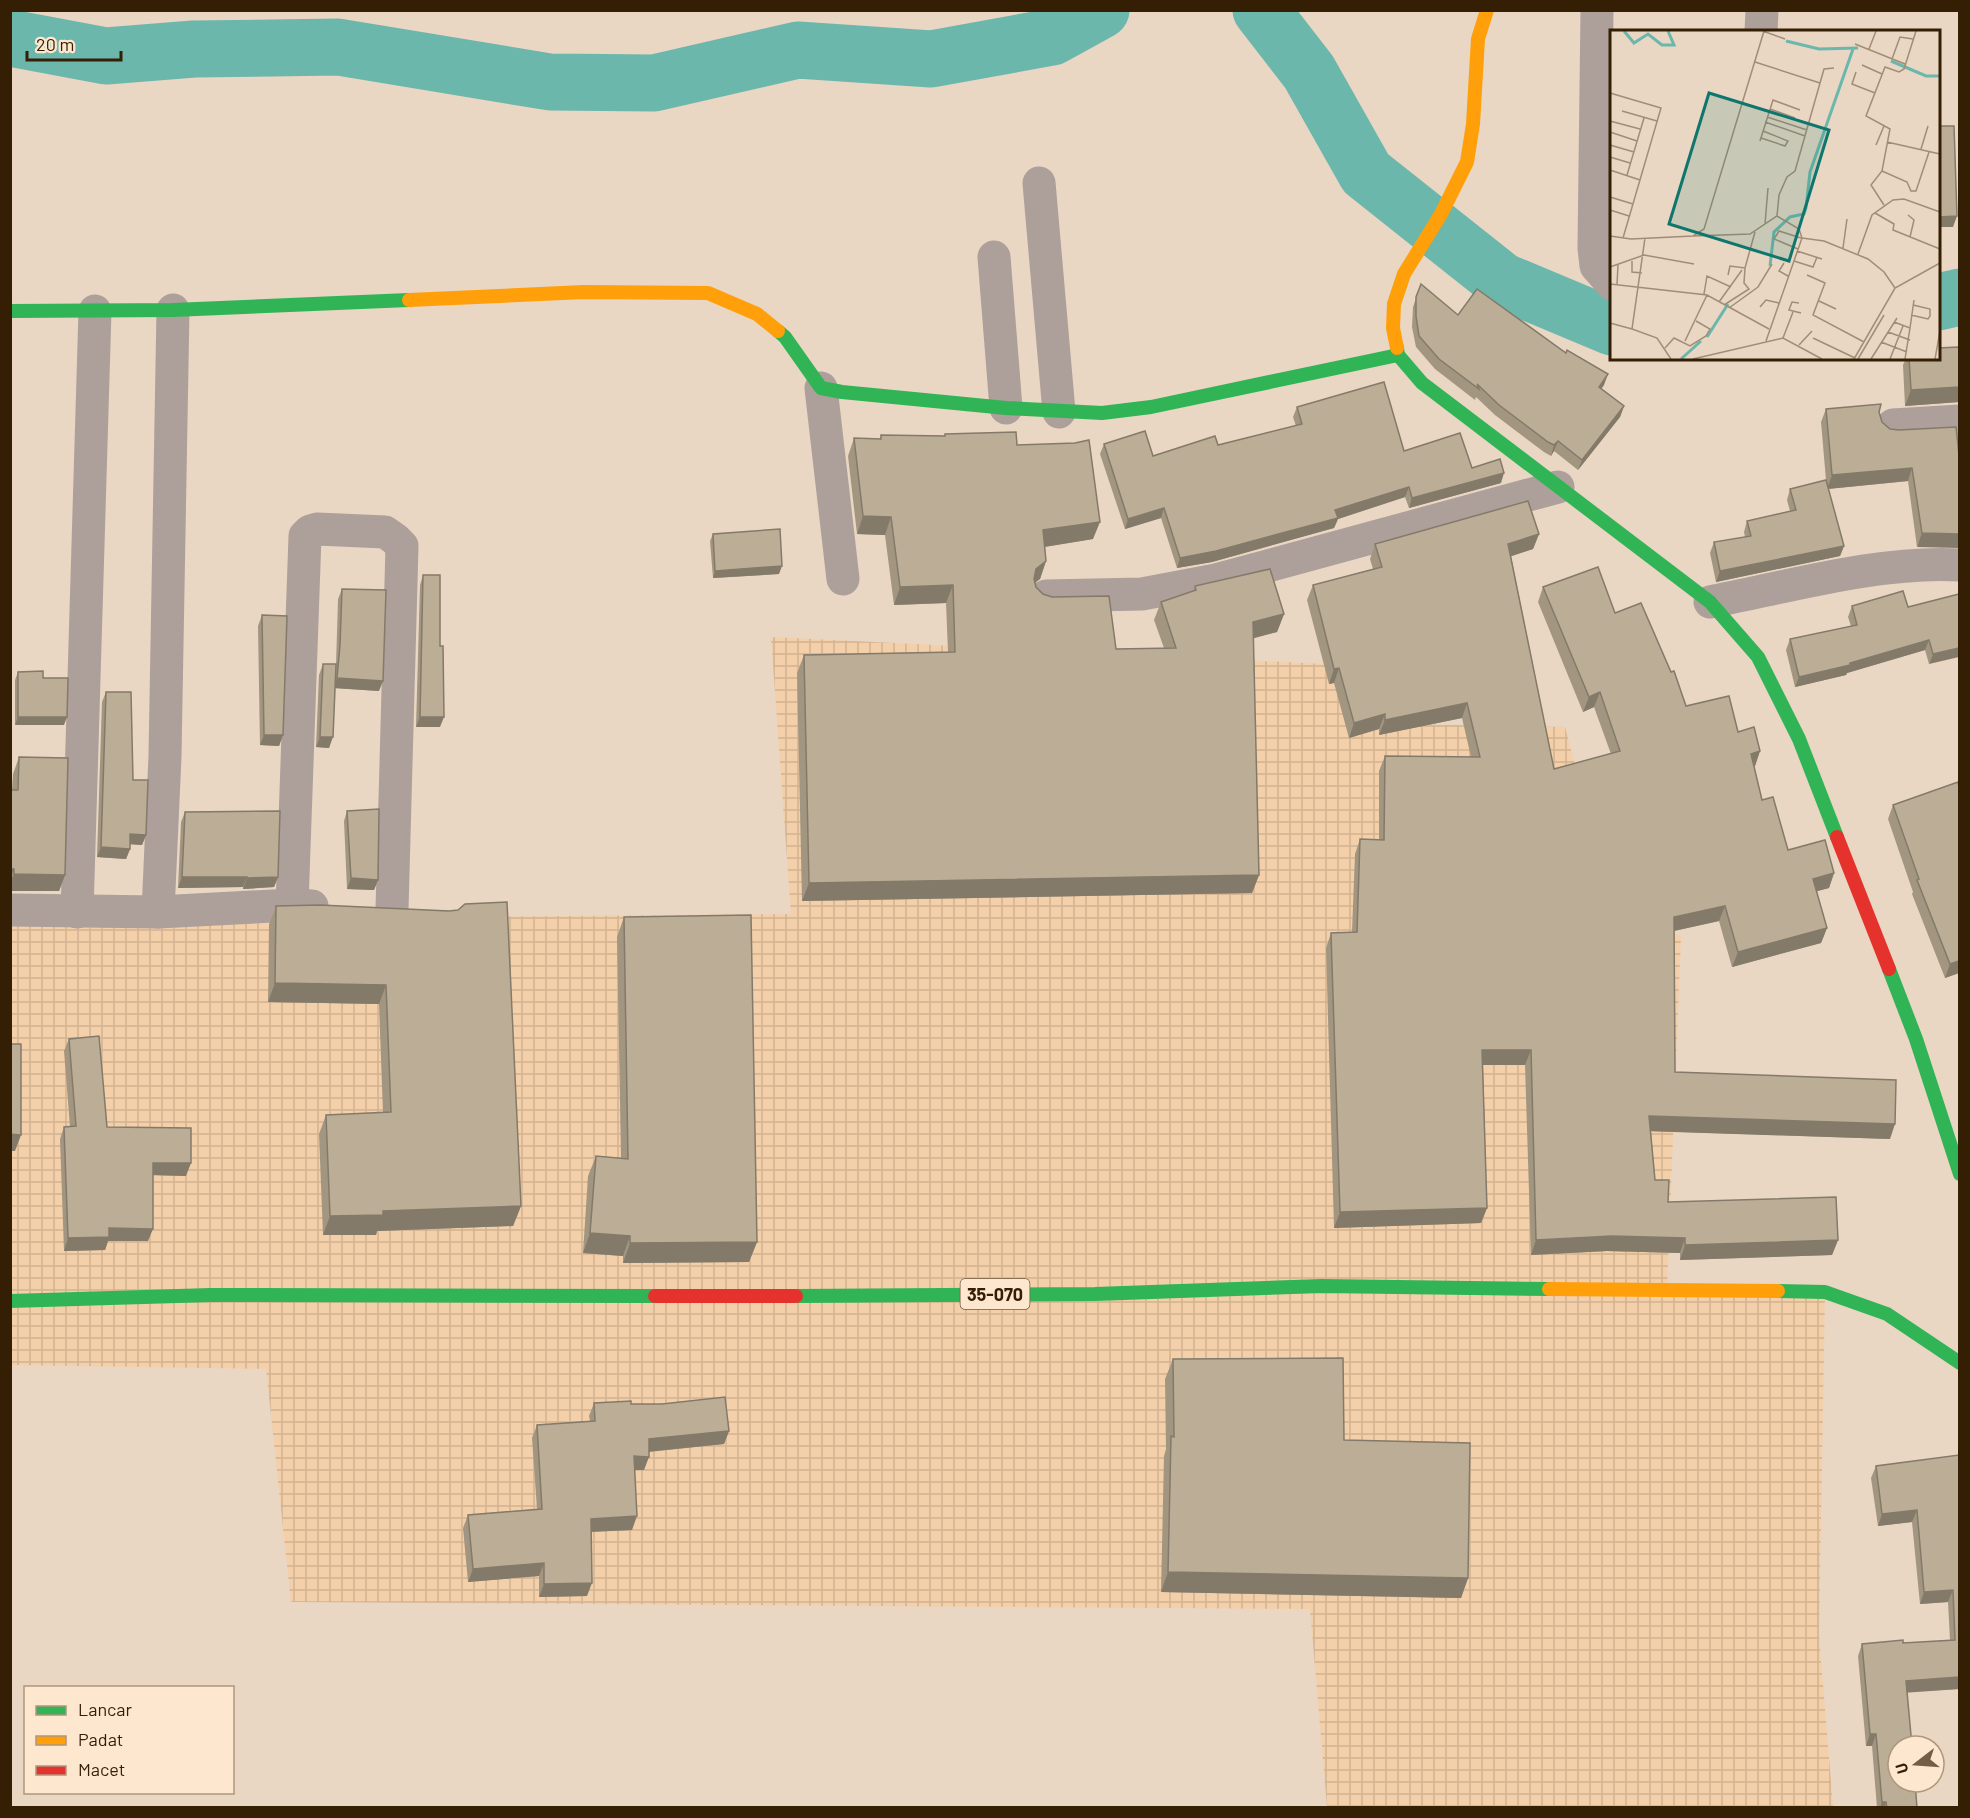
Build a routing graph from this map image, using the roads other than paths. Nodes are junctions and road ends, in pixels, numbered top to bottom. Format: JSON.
{"nodes":[{"id":1,"x":1487,"y":10,"type":"edge"},
{"id":2,"x":1597,"y":10,"type":"edge"},
{"id":3,"x":1762,"y":10,"type":"edge"},
{"id":4,"x":1761,"y":30,"type":"edge"},
{"id":5,"x":1040,"y":183,"type":"dead end"},
{"id":6,"x":994,"y":257,"type":"dead end"},
{"id":7,"x":1610,"y":283,"type":"edge"},
{"id":8,"x":173,"y":310,"type":"junction"},
{"id":9,"x":10,"y":311,"type":"edge"},
{"id":10,"x":95,"y":311,"type":"junction"},
{"id":11,"x":1398,"y":355,"type":"junction"},
{"id":12,"x":822,"y":388,"type":"junction"},
{"id":13,"x":1006,"y":408,"type":"junction"},
{"id":14,"x":1059,"y":412,"type":"junction"},
{"id":15,"x":1959,"y":421,"type":"edge"},
{"id":16,"x":1893,"y":424,"type":"dead end"},
{"id":17,"x":1558,"y":487,"type":"junction"},
{"id":18,"x":1959,"y":565,"type":"edge"},
{"id":19,"x":843,"y":579,"type":"dead end"},
{"id":20,"x":1046,"y":596,"type":"edge"},
{"id":21,"x":1710,"y":602,"type":"junction"},
{"id":22,"x":292,"y":905,"type":"junction"},
{"id":23,"x":10,"y":910,"type":"edge"},
{"id":24,"x":77,"y":912,"type":"junction"},
{"id":25,"x":158,"y":912,"type":"junction"},
{"id":26,"x":1959,"y":1174,"type":"edge"},
{"id":27,"x":10,"y":1301,"type":"edge"},
{"id":28,"x":1959,"y":1363,"type":"edge"}],
"edges":[{"from":1,"to":11,"type":"street"},
{"from":2,"to":7,"type":"street"},
{"from":3,"to":4,"type":"street"},
{"from":5,"to":14,"type":"street"},
{"from":6,"to":13,"type":"street"},
{"from":8,"to":10,"type":"street"},
{"from":8,"to":12,"type":"street"},
{"from":8,"to":25,"type":"street"},
{"from":9,"to":10,"type":"street"},
{"from":10,"to":24,"type":"street"},
{"from":11,"to":14,"type":"street"},
{"from":11,"to":17,"type":"street"},
{"from":12,"to":13,"type":"street"},
{"from":12,"to":19,"type":"street"},
{"from":13,"to":14,"type":"street"},
{"from":15,"to":16,"type":"street"},
{"from":17,"to":20,"type":"street"},
{"from":17,"to":21,"type":"street"},
{"from":18,"to":21,"type":"street"},
{"from":21,"to":26,"type":"street"},
{"from":22,"to":22,"type":"street"},
{"from":22,"to":25,"type":"street"},
{"from":23,"to":24,"type":"street"},
{"from":24,"to":25,"type":"street"},
{"from":27,"to":28,"type":"street","number":"35-070"}]}
